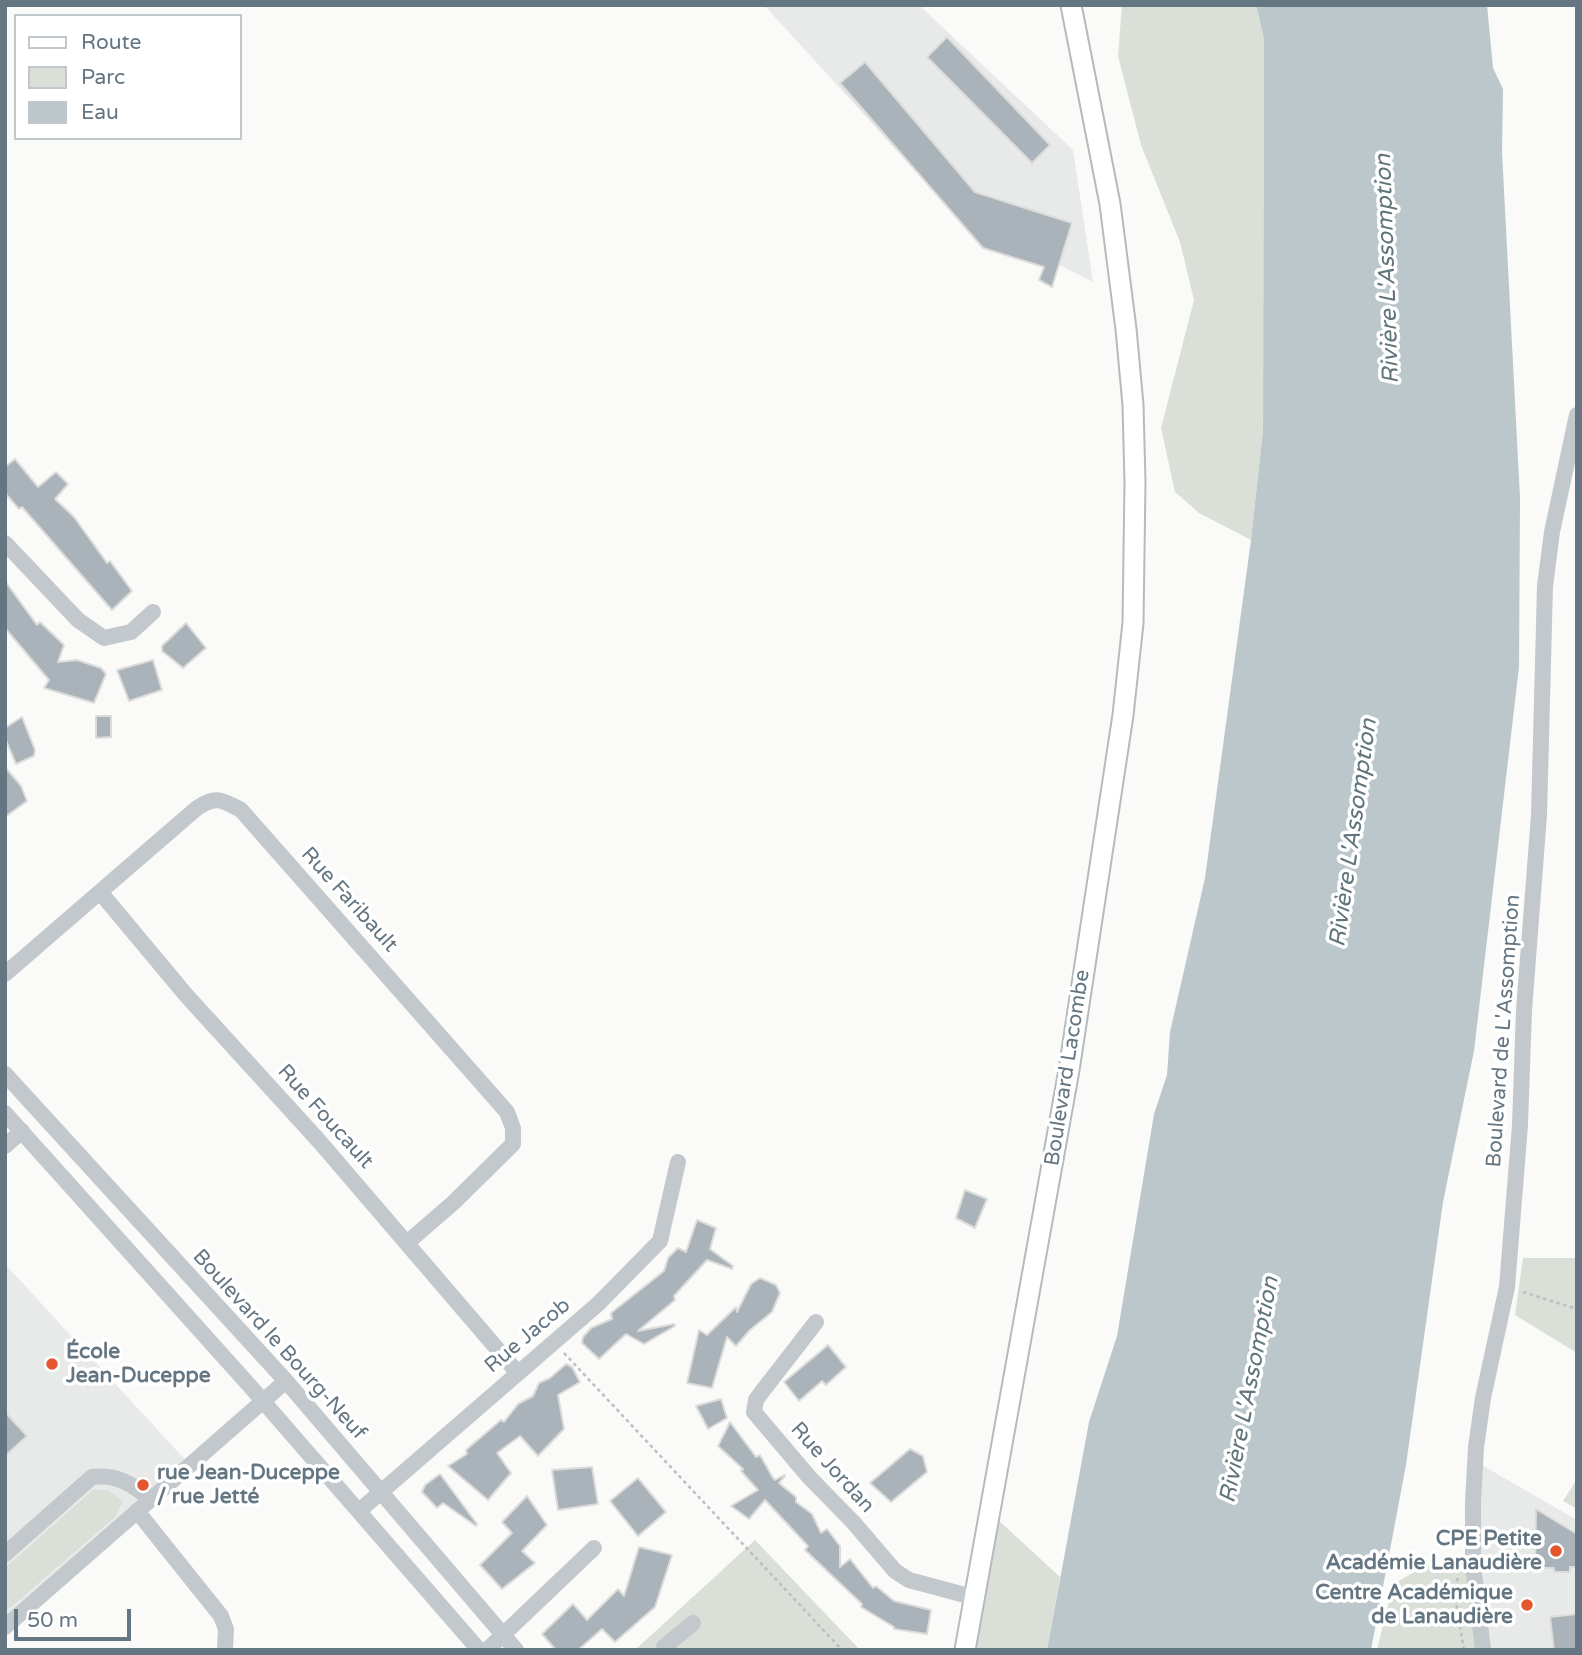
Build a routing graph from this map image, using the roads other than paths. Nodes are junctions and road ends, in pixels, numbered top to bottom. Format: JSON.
{"nodes":[{"id":1,"x":1071,"y":5,"type":"edge"},
{"id":2,"x":1577,"y":415,"type":"edge"},
{"id":3,"x":5,"y":543,"type":"edge"},
{"id":4,"x":153,"y":612,"type":"dead end"},
{"id":5,"x":100,"y":892,"type":"junction"},
{"id":6,"x":5,"y":974,"type":"edge"},
{"id":7,"x":5,"y":1074,"type":"edge"},
{"id":8,"x":5,"y":1113,"type":"edge"},
{"id":9,"x":22,"y":1131,"type":"junction"},
{"id":10,"x":5,"y":1146,"type":"edge"},
{"id":11,"x":678,"y":1163,"type":"dead end"},
{"id":12,"x":408,"y":1242,"type":"junction"},
{"id":13,"x":816,"y":1322,"type":"dead end"},
{"id":14,"x":517,"y":1372,"type":"junction"},
{"id":15,"x":285,"y":1381,"type":"junction"},
{"id":16,"x":263,"y":1401,"type":"junction"},
{"id":17,"x":382,"y":1491,"type":"junction"},
{"id":18,"x":151,"y":1499,"type":"junction"},
{"id":19,"x":137,"y":1511,"type":"junction"},
{"id":20,"x":359,"y":1511,"type":"junction"},
{"id":21,"x":594,"y":1548,"type":"dead end"},
{"id":22,"x":5,"y":1554,"type":"edge"},
{"id":23,"x":976,"y":1598,"type":"junction"},
{"id":24,"x":693,"y":1623,"type":"dead end"},
{"id":25,"x":5,"y":1627,"type":"edge"},
{"id":26,"x":503,"y":1636,"type":"junction"},
{"id":27,"x":225,"y":1650,"type":"edge"},
{"id":28,"x":479,"y":1650,"type":"edge"},
{"id":29,"x":488,"y":1650,"type":"edge"},
{"id":30,"x":516,"y":1650,"type":"edge"},
{"id":31,"x":666,"y":1650,"type":"edge"},
{"id":32,"x":965,"y":1650,"type":"edge"},
{"id":33,"x":1483,"y":1650,"type":"edge"}],
"edges":[{"from":1,"to":23,"type":"main road","name":"Boulevard Lacombe"},
{"from":2,"to":33,"type":"street","name":"Boulevard de L'Assomption"},
{"from":3,"to":4,"type":"street"},
{"from":5,"to":6,"type":"street","name":"Rue Faribault"},
{"from":5,"to":12,"type":"street","name":"Rue Foucault"},
{"from":5,"to":12,"type":"street","name":"Rue Faribault"},
{"from":7,"to":15,"type":"street","name":"Boulevard le Bourg-Neuf"},
{"from":8,"to":9,"type":"street"},
{"from":9,"to":10,"type":"street"},
{"from":9,"to":16,"type":"street"},
{"from":11,"to":14,"type":"street","name":"Rue Jacob"},
{"from":12,"to":14,"type":"street","name":"Rue Foucault"},
{"from":13,"to":23,"type":"street","name":"Rue Jordan"},
{"from":14,"to":17,"type":"street","name":"Rue Jacob"},
{"from":15,"to":16,"type":"street"},
{"from":15,"to":17,"type":"street","name":"Boulevard le Bourg-Neuf"},
{"from":16,"to":18,"type":"street"},
{"from":16,"to":20,"type":"street"},
{"from":17,"to":20,"type":"street","name":"Rue Jacob"},
{"from":17,"to":26,"type":"street","name":"Boulevard le Bourg-Neuf"},
{"from":18,"to":19,"type":"street"},
{"from":18,"to":22,"type":"street"},
{"from":19,"to":25,"type":"street"},
{"from":19,"to":27,"type":"street"},
{"from":20,"to":28,"type":"street"},
{"from":21,"to":26,"type":"street"},
{"from":23,"to":32,"type":"main road","name":"Boulevard Lacombe"},
{"from":24,"to":31,"type":"street"},
{"from":26,"to":29,"type":"street"},
{"from":26,"to":30,"type":"street","name":"Boulevard le Bourg-Neuf"}]}
